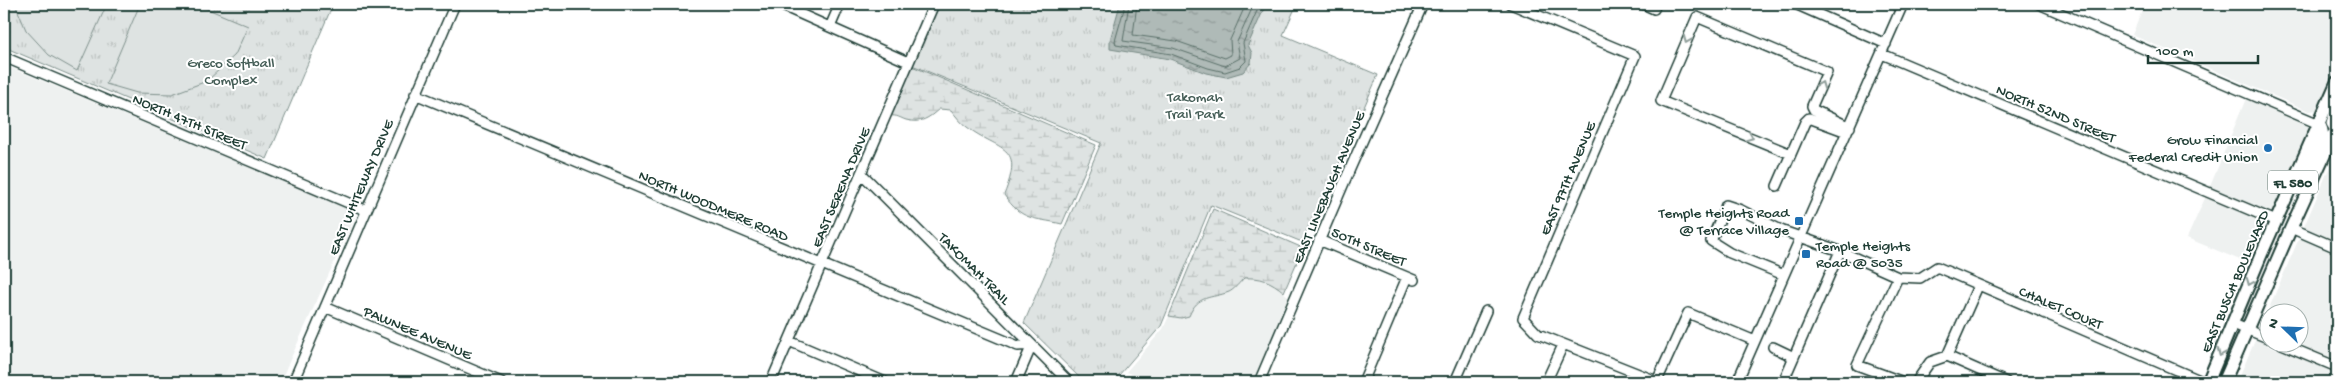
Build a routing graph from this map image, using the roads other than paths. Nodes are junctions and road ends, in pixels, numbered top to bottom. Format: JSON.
{"nodes":[{"id":1,"x":454,"y":4,"type":"edge"},
{"id":2,"x":778,"y":4,"type":"edge"},
{"id":3,"x":840,"y":4,"type":"edge"},
{"id":4,"x":934,"y":4,"type":"edge"},
{"id":5,"x":1423,"y":4,"type":"edge"},
{"id":6,"x":1510,"y":4,"type":"edge"},
{"id":7,"x":1643,"y":4,"type":"edge"},
{"id":8,"x":1656,"y":4,"type":"edge"},
{"id":9,"x":1795,"y":4,"type":"edge"},
{"id":10,"x":1903,"y":4,"type":"edge"},
{"id":11,"x":2038,"y":4,"type":"edge"},
{"id":12,"x":830,"y":27,"type":"junction"},
{"id":13,"x":1886,"y":44,"type":"junction"},
{"id":14,"x":1882,"y":54,"type":"junction"},
{"id":15,"x":4,"y":57,"type":"edge"},
{"id":16,"x":908,"y":62,"type":"junction"},
{"id":17,"x":2337,"y":82,"type":"edge"},
{"id":18,"x":415,"y":94,"type":"junction"},
{"id":19,"x":2337,"y":108,"type":"edge"},
{"id":20,"x":2319,"y":124,"type":"junction"},
{"id":21,"x":2337,"y":129,"type":"edge"},
{"id":22,"x":1848,"y":130,"type":"junction"},
{"id":23,"x":1791,"y":154,"type":"junction"},
{"id":24,"x":861,"y":173,"type":"junction"},
{"id":25,"x":1777,"y":186,"type":"dead end"},
{"id":26,"x":365,"y":210,"type":"junction"},
{"id":27,"x":2276,"y":221,"type":"junction"},
{"id":28,"x":2290,"y":228,"type":"junction"},
{"id":29,"x":1801,"y":237,"type":"junction"},
{"id":30,"x":1319,"y":240,"type":"junction"},
{"id":31,"x":2337,"y":248,"type":"edge"},
{"id":32,"x":1840,"y":251,"type":"junction"},
{"id":33,"x":822,"y":264,"type":"junction"},
{"id":34,"x":1784,"y":275,"type":"junction"},
{"id":35,"x":1898,"y":277,"type":"junction"},
{"id":36,"x":1978,"y":286,"type":"junction"},
{"id":37,"x":325,"y":307,"type":"junction"},
{"id":38,"x":1486,"y":310,"type":"dead end"},
{"id":39,"x":2233,"y":324,"type":"junction"},
{"id":40,"x":2247,"y":329,"type":"junction"},
{"id":41,"x":2258,"y":334,"type":"edge"},
{"id":42,"x":789,"y":341,"type":"junction"},
{"id":43,"x":1755,"y":341,"type":"junction"},
{"id":44,"x":1032,"y":345,"type":"junction"},
{"id":45,"x":1563,"y":345,"type":"junction"},
{"id":46,"x":1773,"y":347,"type":"dead end"},
{"id":47,"x":2306,"y":354,"type":"edge"},
{"id":48,"x":1946,"y":356,"type":"junction"},
{"id":49,"x":1794,"y":357,"type":"junction"},
{"id":50,"x":2337,"y":367,"type":"edge"},
{"id":51,"x":1638,"y":378,"type":"edge"},
{"id":52,"x":293,"y":382,"type":"edge"},
{"id":53,"x":501,"y":382,"type":"edge"},
{"id":54,"x":771,"y":382,"type":"edge"},
{"id":55,"x":885,"y":382,"type":"edge"},
{"id":56,"x":1016,"y":382,"type":"edge"},
{"id":57,"x":1069,"y":382,"type":"edge"},
{"id":58,"x":1260,"y":382,"type":"edge"},
{"id":59,"x":1363,"y":382,"type":"edge"},
{"id":60,"x":1454,"y":382,"type":"edge"},
{"id":61,"x":1546,"y":382,"type":"edge"},
{"id":62,"x":1658,"y":382,"type":"edge"},
{"id":63,"x":1738,"y":382,"type":"edge"},
{"id":64,"x":1783,"y":382,"type":"edge"},
{"id":65,"x":1903,"y":382,"type":"edge"},
{"id":66,"x":1916,"y":382,"type":"edge"},
{"id":67,"x":2006,"y":382,"type":"edge"},
{"id":68,"x":2204,"y":382,"type":"edge"},
{"id":69,"x":2208,"y":382,"type":"edge"},
{"id":70,"x":2224,"y":382,"type":"edge"}],
"edges":[{"from":1,"to":18,"type":"street","name":"EAST WHITEWAY DRIVE"},
{"from":2,"to":12,"type":"street"},
{"from":3,"to":12,"type":"street"},
{"from":4,"to":16,"type":"street","name":"EAST SERENA DRIVE"},
{"from":5,"to":30,"type":"street","name":"EAST LINEBAUGH AVENUE"},
{"from":6,"to":45,"type":"street","name":"EAST 97TH AVENUE"},
{"from":7,"to":8,"type":"street"},
{"from":9,"to":13,"type":"street"},
{"from":10,"to":13,"type":"street"},
{"from":11,"to":20,"type":"street"},
{"from":12,"to":16,"type":"street"},
{"from":13,"to":14,"type":"street"},
{"from":14,"to":22,"type":"street"},
{"from":14,"to":27,"type":"street","name":"NORTH 52ND STREET"},
{"from":15,"to":26,"type":"street","name":"NORTH 47TH STREET"},
{"from":16,"to":24,"type":"street","name":"EAST SERENA DRIVE"},
{"from":17,"to":20,"type":"main road","name":"EAST BUSCH BOULEVARD","number":"FL 580"},
{"from":18,"to":26,"type":"street","name":"EAST WHITEWAY DRIVE"},
{"from":18,"to":33,"type":"street","name":"NORTH WOODMERE ROAD"},
{"from":19,"to":21,"type":"main road"},
{"from":20,"to":27,"type":"main road","name":"EAST BUSCH BOULEVARD","number":"FL 580"},
{"from":20,"to":28,"type":"main road"},
{"from":21,"to":28,"type":"main road","name":"EAST BUSCH BOULEVARD","number":"FL 580"},
{"from":22,"to":23,"type":"street"},
{"from":22,"to":23,"type":"street","one_way":true},
{"from":22,"to":29,"type":"street"},
{"from":23,"to":25,"type":"street"},
{"from":24,"to":33,"type":"street","name":"EAST SERENA DRIVE"},
{"from":24,"to":44,"type":"street","name":"TAKOMAH TRAIL"},
{"from":26,"to":37,"type":"street","name":"EAST WHITEWAY DRIVE"},
{"from":27,"to":39,"type":"main road","name":"EAST BUSCH BOULEVARD","number":"FL 580","one_way":true},
{"from":28,"to":31,"type":"street"},
{"from":28,"to":40,"type":"main road","name":"EAST BUSCH BOULEVARD","number":"FL 580"},
{"from":29,"to":32,"type":"street"},
{"from":29,"to":34,"type":"street"},
{"from":29,"to":34,"type":"street"},
{"from":30,"to":58,"type":"street","name":"EAST LINEBAUGH AVENUE"},
{"from":30,"to":59,"type":"street","name":"50TH STREET"},
{"from":32,"to":35,"type":"street"},
{"from":32,"to":49,"type":"street"},
{"from":33,"to":42,"type":"street","name":"EAST SERENA DRIVE"},
{"from":33,"to":44,"type":"street","name":"NORTH WOODMERE ROAD"},
{"from":34,"to":43,"type":"street"},
{"from":35,"to":36,"type":"street","name":"CHALET COURT"},
{"from":35,"to":65,"type":"street"},
{"from":36,"to":48,"type":"street"},
{"from":36,"to":68,"type":"street","name":"CHALET COURT"},
{"from":37,"to":52,"type":"street","name":"EAST WHITEWAY DRIVE"},
{"from":37,"to":53,"type":"street","name":"PAWNEE AVENUE"},
{"from":38,"to":60,"type":"street"},
{"from":39,"to":40,"type":"street"},
{"from":39,"to":69,"type":"main road","name":"EAST BUSCH BOULEVARD","number":"FL 580","one_way":true},
{"from":40,"to":41,"type":"street"},
{"from":40,"to":70,"type":"main road","name":"EAST BUSCH BOULEVARD","number":"FL 580"},
{"from":42,"to":54,"type":"street","name":"EAST SERENA DRIVE"},
{"from":42,"to":55,"type":"street"},
{"from":43,"to":62,"type":"street"},
{"from":43,"to":63,"type":"street"},
{"from":44,"to":56,"type":"street"},
{"from":44,"to":57,"type":"street","name":"TAKOMAH TRAIL"},
{"from":45,"to":51,"type":"street"},
{"from":45,"to":61,"type":"street"},
{"from":46,"to":49,"type":"street"},
{"from":47,"to":50,"type":"street"},
{"from":48,"to":66,"type":"street"},
{"from":48,"to":67,"type":"street"},
{"from":49,"to":64,"type":"street"},
{"from":51,"to":62,"type":"street"}]}
